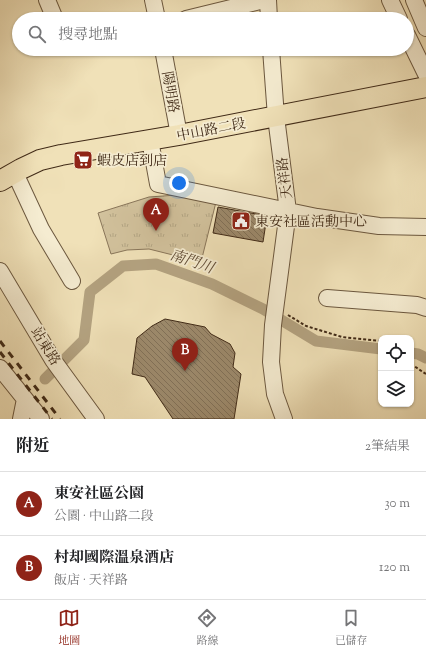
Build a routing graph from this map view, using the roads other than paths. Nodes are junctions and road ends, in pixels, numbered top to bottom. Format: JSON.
{"nodes":[{"id":1,"x":47,"y":0,"type":"edge"},
{"id":2,"x":153,"y":0,"type":"edge"},
{"id":3,"x":264,"y":0,"type":"edge"},
{"id":4,"x":268,"y":0,"type":"edge"},
{"id":5,"x":390,"y":0,"type":"edge"},
{"id":6,"x":414,"y":0,"type":"edge"},
{"id":7,"x":52,"y":12,"type":"edge"},
{"id":8,"x":156,"y":12,"type":"edge"},
{"id":9,"x":215,"y":12,"type":"edge"},
{"id":10,"x":269,"y":12,"type":"edge"},
{"id":11,"x":396,"y":12,"type":"edge"},
{"id":12,"x":426,"y":28,"type":"edge"},
{"id":13,"x":414,"y":49,"type":"edge"},
{"id":14,"x":164,"y":56,"type":"edge"},
{"id":15,"x":272,"y":56,"type":"edge"},
{"id":16,"x":426,"y":74,"type":"edge"},
{"id":17,"x":426,"y":87,"type":"edge"},
{"id":18,"x":276,"y":117,"type":"junction"},
{"id":19,"x":179,"y":135,"type":"junction"},
{"id":20,"x":150,"y":140,"type":"junction"},
{"id":21,"x":7,"y":177,"type":"edge"},
{"id":22,"x":288,"y":211,"type":"junction"},
{"id":23,"x":426,"y":227,"type":"edge"},
{"id":24,"x":0,"y":272,"type":"edge"},
{"id":25,"x":72,"y":281,"type":"dead end"},
{"id":26,"x":327,"y":298,"type":"dead end"},
{"id":27,"x":426,"y":308,"type":"edge"},
{"id":28,"x":0,"y":368,"type":"edge"},
{"id":29,"x":25,"y":399,"type":"junction"},
{"id":30,"x":22,"y":419,"type":"edge"},
{"id":31,"x":40,"y":419,"type":"edge"},
{"id":32,"x":96,"y":419,"type":"edge"},
{"id":33,"x":284,"y":419,"type":"edge"}],
"edges":[{"from":1,"to":7,"type":"street"},
{"from":2,"to":8,"type":"street"},
{"from":3,"to":9,"type":"street"},
{"from":4,"to":10,"type":"street"},
{"from":5,"to":11,"type":"street"},
{"from":6,"to":12,"type":"street"},
{"from":13,"to":16,"type":"street"},
{"from":14,"to":19,"type":"street","name":"陽明路"},
{"from":15,"to":18,"type":"street","name":"天祥路"},
{"from":17,"to":18,"type":"main road","name":"中山路二段"},
{"from":18,"to":19,"type":"main road","name":"中山路二段"},
{"from":18,"to":22,"type":"street","name":"天祥路"},
{"from":19,"to":20,"type":"main road","name":"中山路二段"},
{"from":20,"to":21,"type":"main road","name":"中山路二段"},
{"from":20,"to":22,"type":"street"},
{"from":21,"to":25,"type":"street"},
{"from":22,"to":23,"type":"street"},
{"from":22,"to":33,"type":"street","name":"天祥路"},
{"from":24,"to":32,"type":"street","name":"站東路"},
{"from":26,"to":27,"type":"street"},
{"from":28,"to":29,"type":"street"},
{"from":29,"to":30,"type":"street"},
{"from":29,"to":31,"type":"street"}]}
